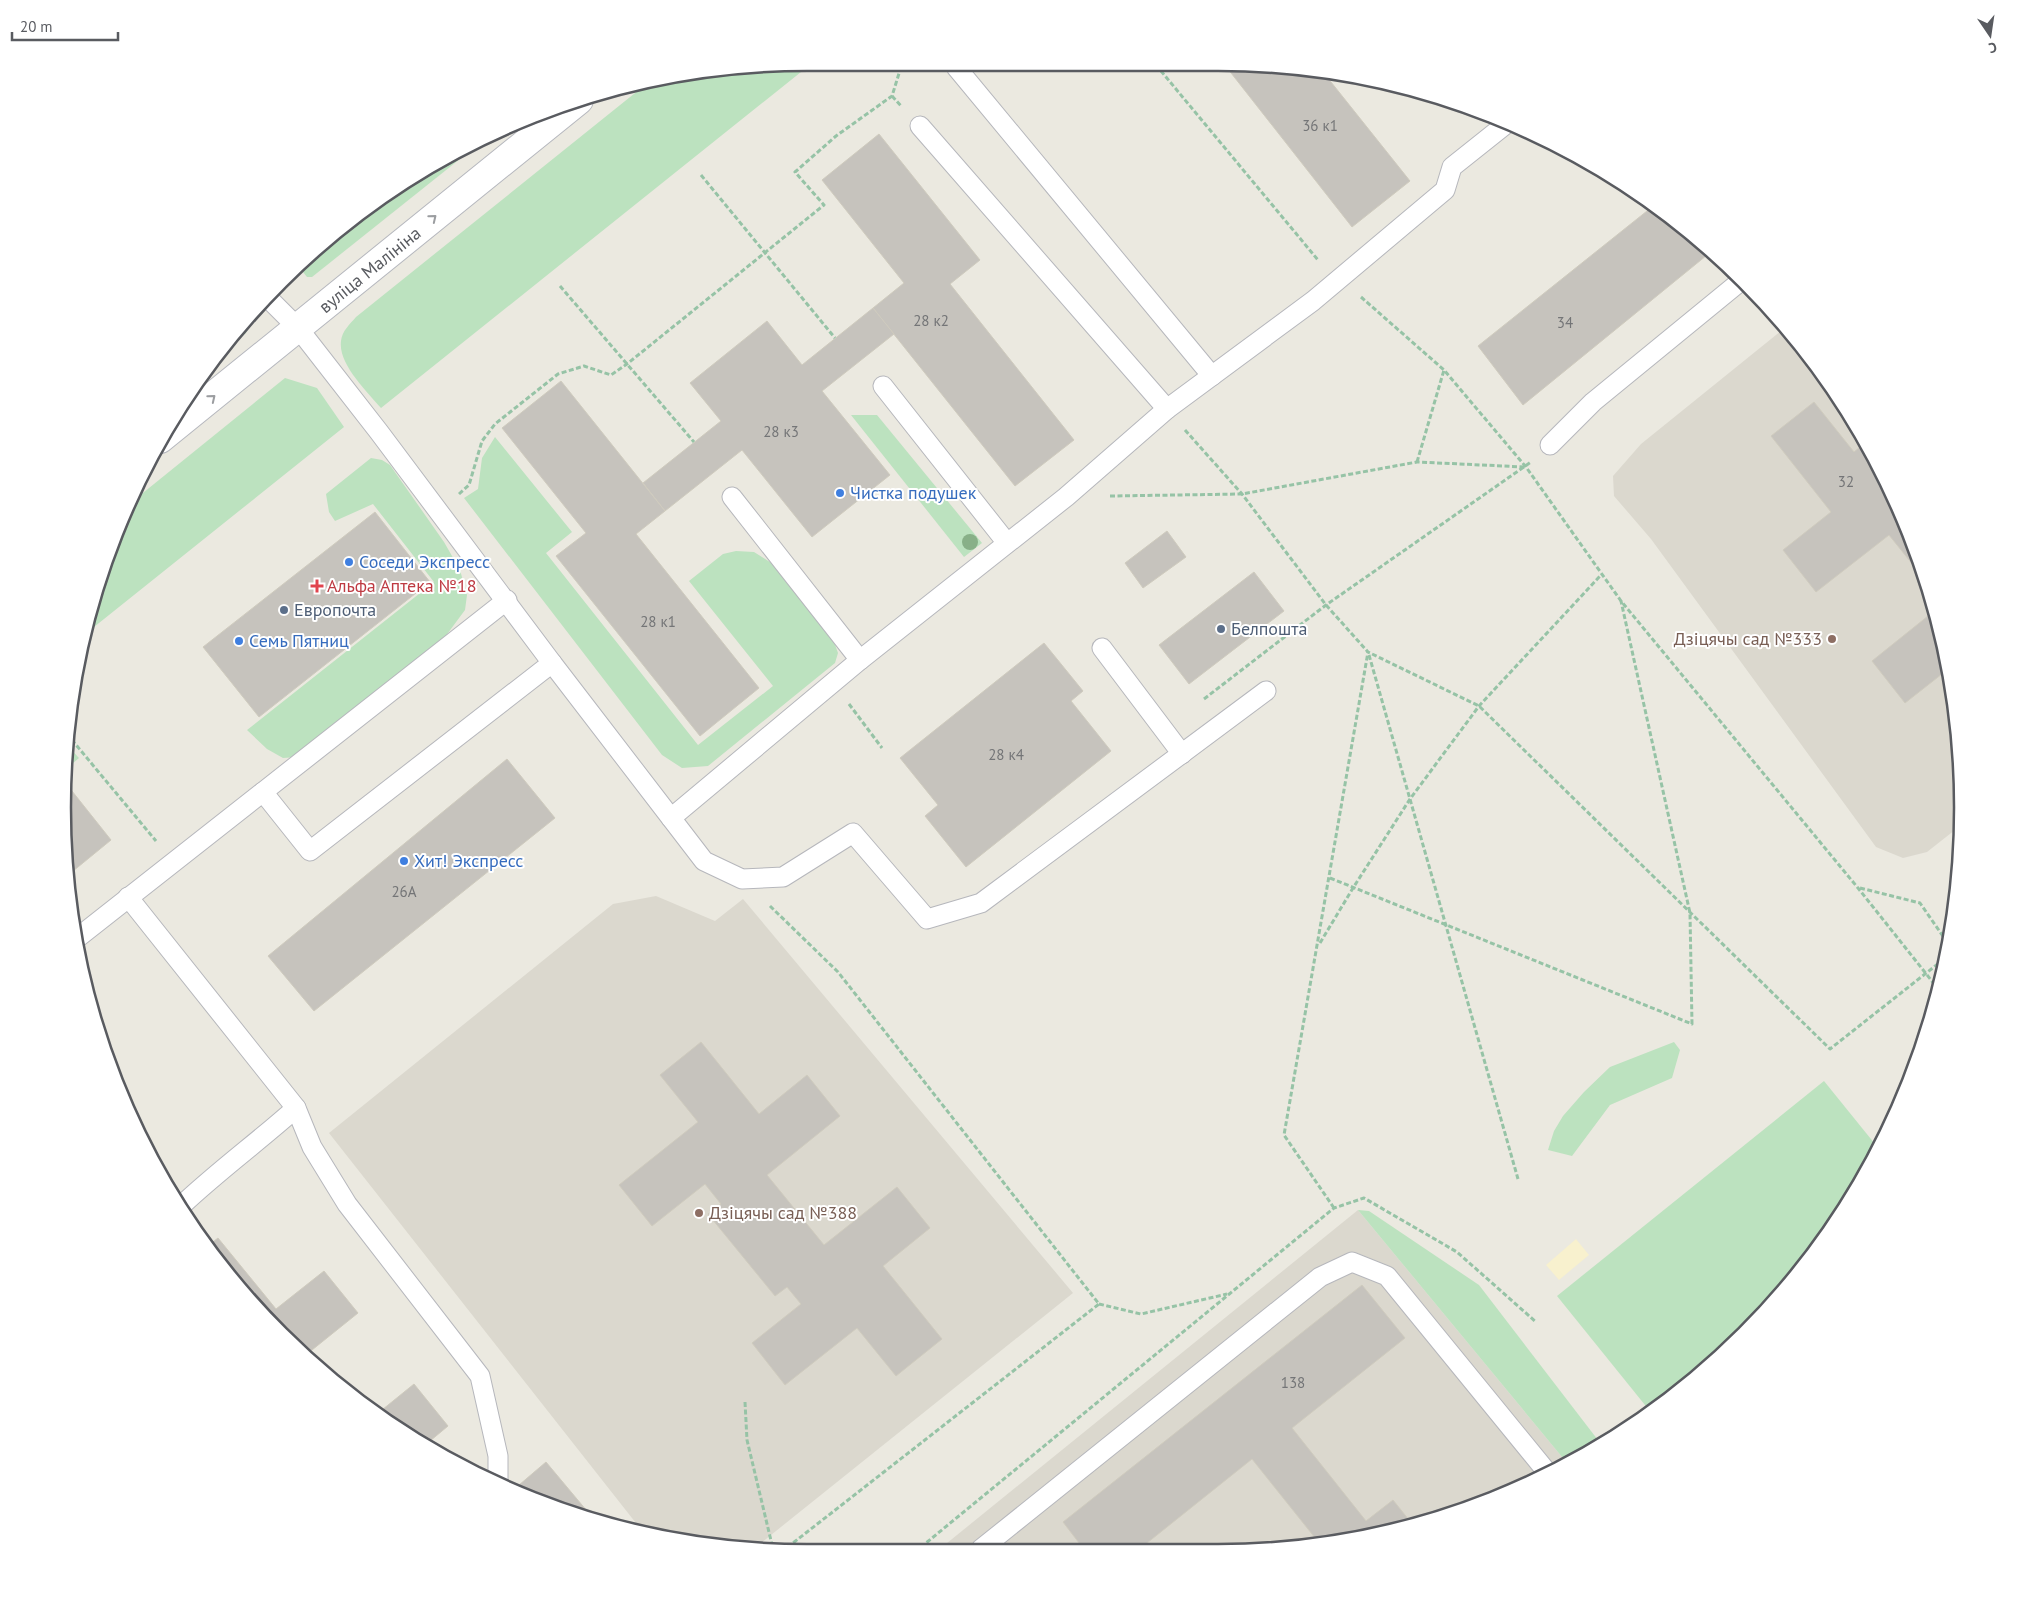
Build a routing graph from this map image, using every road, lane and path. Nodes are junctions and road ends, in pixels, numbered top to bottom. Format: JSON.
{"nodes":[{"id":1,"x":900,"y":71,"type":"edge"},
{"id":2,"x":959,"y":71,"type":"edge"},
{"id":3,"x":1161,"y":71,"type":"edge"},
{"id":4,"x":563,"y":113,"type":"edge"},
{"id":5,"x":920,"y":126,"type":"dead end"},
{"id":6,"x":1501,"y":128,"type":"edge"},
{"id":7,"x":701,"y":175,"type":"dead end"},
{"id":8,"x":766,"y":253,"type":"junction"},
{"id":9,"x":1339,"y":278,"type":"junction"},
{"id":10,"x":1736,"y":285,"type":"edge"},
{"id":11,"x":560,"y":286,"type":"dead end"},
{"id":12,"x":272,"y":303,"type":"edge"},
{"id":13,"x":298,"y":328,"type":"junction"},
{"id":14,"x":835,"y":338,"type":"dead end"},
{"id":15,"x":627,"y":364,"type":"junction"},
{"id":16,"x":1444,"y":370,"type":"junction"},
{"id":17,"x":1212,"y":376,"type":"junction"},
{"id":18,"x":882,"y":386,"type":"dead end"},
{"id":19,"x":1167,"y":409,"type":"junction"},
{"id":20,"x":180,"y":423,"type":"edge"},
{"id":21,"x":694,"y":442,"type":"dead end"},
{"id":22,"x":1550,"y":445,"type":"dead end"},
{"id":23,"x":1417,"y":462,"type":"junction"},
{"id":24,"x":1526,"y":467,"type":"junction"},
{"id":25,"x":1242,"y":494,"type":"junction"},
{"id":26,"x":454,"y":497,"type":"dead end"},
{"id":27,"x":732,"y":497,"type":"dead end"},
{"id":28,"x":1066,"y":497,"type":"junction"},
{"id":29,"x":1008,"y":544,"type":"junction"},
{"id":30,"x":1601,"y":575,"type":"junction"},
{"id":31,"x":507,"y":600,"type":"junction"},
{"id":32,"x":1621,"y":600,"type":"junction"},
{"id":33,"x":1326,"y":605,"type":"junction"},
{"id":34,"x":1102,"y":648,"type":"dead end"},
{"id":35,"x":1368,"y":652,"type":"junction"},
{"id":36,"x":860,"y":660,"type":"junction"},
{"id":37,"x":552,"y":663,"type":"junction"},
{"id":38,"x":1266,"y":691,"type":"dead end"},
{"id":39,"x":1478,"y":706,"type":"junction"},
{"id":40,"x":857,"y":715,"type":"dead end"},
{"id":41,"x":1164,"y":730,"type":"junction"},
{"id":42,"x":75,"y":743,"type":"edge"},
{"id":43,"x":882,"y":748,"type":"dead end"},
{"id":44,"x":1182,"y":754,"type":"junction"},
{"id":45,"x":263,"y":792,"type":"junction"},
{"id":46,"x":1410,"y":800,"type":"junction"},
{"id":47,"x":671,"y":818,"type":"junction"},
{"id":48,"x":173,"y":861,"type":"junction"},
{"id":49,"x":1330,"y":878,"type":"junction"},
{"id":50,"x":742,"y":879,"type":"junction"},
{"id":51,"x":1353,"y":888,"type":"junction"},
{"id":52,"x":1858,"y":888,"type":"junction"},
{"id":53,"x":128,"y":897,"type":"junction"},
{"id":54,"x":1690,"y":913,"type":"junction"},
{"id":55,"x":1446,"y":925,"type":"junction"},
{"id":56,"x":82,"y":934,"type":"edge"},
{"id":57,"x":1942,"y":935,"type":"edge"},
{"id":58,"x":1318,"y":946,"type":"junction"},
{"id":59,"x":1937,"y":965,"type":"edge"},
{"id":60,"x":1926,"y":973,"type":"junction"},
{"id":61,"x":1933,"y":982,"type":"edge"},
{"id":62,"x":296,"y":1108,"type":"junction"},
{"id":63,"x":1518,"y":1178,"type":"dead end"},
{"id":64,"x":186,"y":1202,"type":"edge"},
{"id":65,"x":1334,"y":1208,"type":"dead end"},
{"id":66,"x":1230,"y":1293,"type":"dead end"},
{"id":67,"x":1099,"y":1304,"type":"junction"},
{"id":68,"x":745,"y":1402,"type":"dead end"},
{"id":69,"x":1544,"y":1468,"type":"edge"},
{"id":70,"x":498,"y":1475,"type":"edge"},
{"id":71,"x":771,"y":1543,"type":"edge"},
{"id":72,"x":792,"y":1543,"type":"edge"},
{"id":73,"x":987,"y":1544,"type":"edge"}],
"edges":[{"from":1,"to":8,"type":"path"},
{"from":2,"to":17,"type":"lane"},
{"from":3,"to":9,"type":"path"},
{"from":13,"to":4,"type":"main road","name":"вуліца Малініна","one_way":true},
{"from":5,"to":19,"type":"lane"},
{"from":6,"to":9,"type":"lane"},
{"from":7,"to":8,"type":"path"},
{"from":8,"to":14,"type":"path"},
{"from":8,"to":15,"type":"path"},
{"from":9,"to":16,"type":"path"},
{"from":9,"to":17,"type":"lane"},
{"from":10,"to":22,"type":"lane"},
{"from":11,"to":15,"type":"path"},
{"from":12,"to":13,"type":"lane"},
{"from":20,"to":13,"type":"main road","name":"вуліца Малініна","one_way":true},
{"from":13,"to":31,"type":"lane"},
{"from":15,"to":21,"type":"path"},
{"from":15,"to":26,"type":"path"},
{"from":16,"to":23,"type":"path"},
{"from":16,"to":24,"type":"path"},
{"from":17,"to":19,"type":"lane"},
{"from":18,"to":29,"type":"lane"},
{"from":19,"to":25,"type":"path"},
{"from":19,"to":28,"type":"lane"},
{"from":23,"to":24,"type":"path"},
{"from":23,"to":25,"type":"path"},
{"from":24,"to":30,"type":"path"},
{"from":24,"to":33,"type":"path"},
{"from":25,"to":28,"type":"path"},
{"from":25,"to":33,"type":"path"},
{"from":27,"to":36,"type":"lane"},
{"from":28,"to":29,"type":"lane"},
{"from":29,"to":36,"type":"lane"},
{"from":30,"to":32,"type":"path"},
{"from":30,"to":39,"type":"path"},
{"from":31,"to":37,"type":"lane"},
{"from":31,"to":45,"type":"lane"},
{"from":32,"to":52,"type":"path"},
{"from":32,"to":54,"type":"path"},
{"from":33,"to":35,"type":"path"},
{"from":33,"to":41,"type":"path"},
{"from":34,"to":41,"type":"lane"},
{"from":35,"to":39,"type":"path"},
{"from":35,"to":46,"type":"path"},
{"from":35,"to":49,"type":"path"},
{"from":36,"to":47,"type":"lane"},
{"from":37,"to":45,"type":"lane"},
{"from":37,"to":47,"type":"lane"},
{"from":38,"to":44,"type":"lane"},
{"from":39,"to":46,"type":"path"},
{"from":39,"to":54,"type":"path"},
{"from":40,"to":43,"type":"path"},
{"from":41,"to":44,"type":"lane"},
{"from":42,"to":48,"type":"path"},
{"from":44,"to":50,"type":"lane"},
{"from":45,"to":48,"type":"lane"},
{"from":46,"to":51,"type":"path"},
{"from":46,"to":55,"type":"path"},
{"from":47,"to":50,"type":"lane"},
{"from":48,"to":53,"type":"lane"},
{"from":49,"to":51,"type":"path"},
{"from":49,"to":58,"type":"path"},
{"from":50,"to":67,"type":"path"},
{"from":51,"to":55,"type":"path"},
{"from":51,"to":58,"type":"path"},
{"from":52,"to":57,"type":"path"},
{"from":52,"to":60,"type":"path"},
{"from":53,"to":56,"type":"lane"},
{"from":53,"to":62,"type":"lane"},
{"from":54,"to":55,"type":"path"},
{"from":54,"to":60,"type":"path"},
{"from":55,"to":63,"type":"path"},
{"from":58,"to":65,"type":"path"},
{"from":59,"to":60,"type":"path"},
{"from":60,"to":61,"type":"path"},
{"from":62,"to":64,"type":"lane"},
{"from":62,"to":70,"type":"lane"},
{"from":66,"to":67,"type":"path"},
{"from":67,"to":72,"type":"path"},
{"from":68,"to":71,"type":"path"},
{"from":69,"to":73,"type":"lane"}]}
